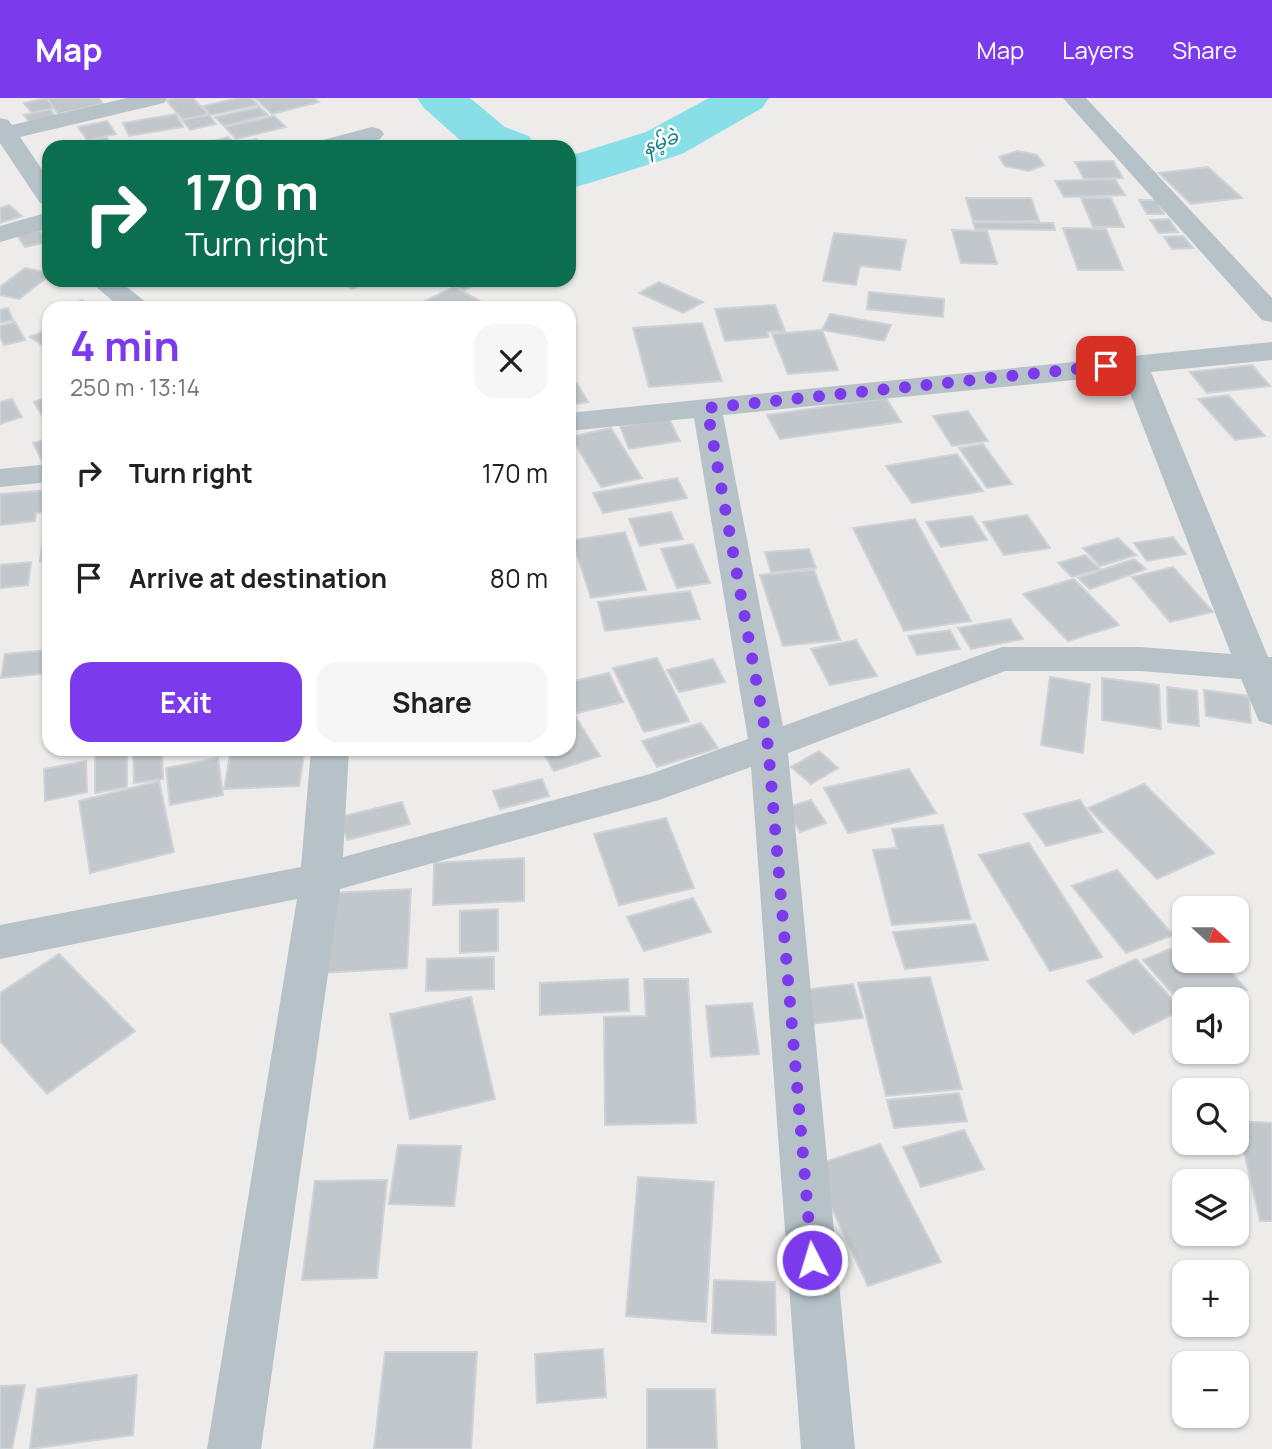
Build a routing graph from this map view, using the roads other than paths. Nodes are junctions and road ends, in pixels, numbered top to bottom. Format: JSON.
{"nodes":[{"id":1,"x":156,"y":98,"type":"edge"},
{"id":2,"x":1074,"y":98,"type":"edge"},
{"id":3,"x":2,"y":131,"type":"edge"},
{"id":4,"x":372,"y":134,"type":"dead end"},
{"id":5,"x":349,"y":140,"type":"edge"},
{"id":6,"x":42,"y":188,"type":"edge"},
{"id":7,"x":42,"y":222,"type":"edge"},
{"id":8,"x":0,"y":234,"type":"edge"},
{"id":9,"x":110,"y":287,"type":"edge"},
{"id":10,"x":130,"y":301,"type":"edge"},
{"id":11,"x":1272,"y":314,"type":"edge"},
{"id":12,"x":1272,"y":351,"type":"edge"},
{"id":13,"x":1133,"y":363,"type":"junction"},
{"id":14,"x":707,"y":408,"type":"junction"},
{"id":15,"x":576,"y":421,"type":"edge"},
{"id":16,"x":42,"y":474,"type":"edge"},
{"id":17,"x":0,"y":478,"type":"edge"},
{"id":18,"x":1262,"y":668,"type":"edge"},
{"id":19,"x":1272,"y":712,"type":"edge"},
{"id":20,"x":768,"y":746,"type":"junction"},
{"id":21,"x":330,"y":756,"type":"edge"},
{"id":22,"x":321,"y":879,"type":"junction"},
{"id":23,"x":0,"y":942,"type":"edge"},
{"id":24,"x":234,"y":1449,"type":"edge"},
{"id":25,"x":828,"y":1449,"type":"edge"}],
"edges":[{"from":1,"to":3,"type":"street"},
{"from":2,"to":11,"type":"street"},
{"from":3,"to":6,"type":"street"},
{"from":4,"to":5,"type":"street"},
{"from":7,"to":8,"type":"street"},
{"from":9,"to":10,"type":"street"},
{"from":12,"to":13,"type":"street"},
{"from":13,"to":14,"type":"street"},
{"from":13,"to":18,"type":"street"},
{"from":14,"to":15,"type":"street"},
{"from":14,"to":20,"type":"street"},
{"from":16,"to":17,"type":"street"},
{"from":18,"to":19,"type":"street"},
{"from":18,"to":20,"type":"street"},
{"from":20,"to":22,"type":"street"},
{"from":20,"to":25,"type":"street"},
{"from":21,"to":22,"type":"street"},
{"from":22,"to":23,"type":"street"},
{"from":22,"to":24,"type":"street"}]}
